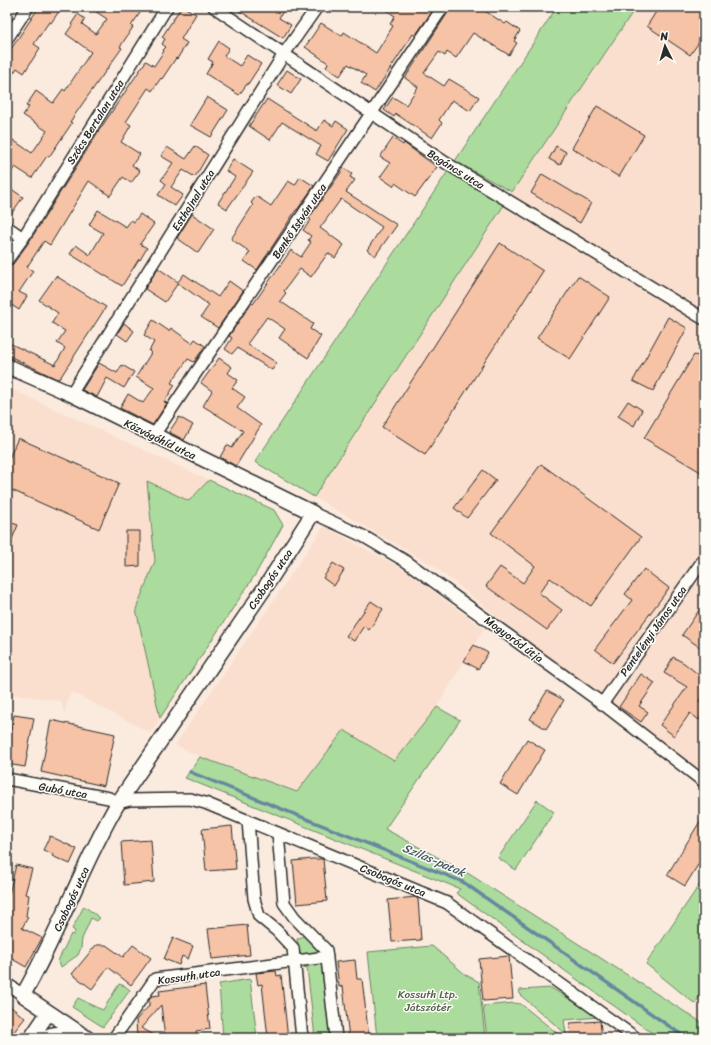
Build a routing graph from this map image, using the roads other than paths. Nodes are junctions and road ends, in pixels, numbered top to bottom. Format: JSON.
{"nodes":[{"id":1,"x":28,"y":7,"type":"edge"},
{"id":2,"x":167,"y":7,"type":"edge"},
{"id":3,"x":214,"y":7,"type":"edge"},
{"id":4,"x":316,"y":7,"type":"edge"},
{"id":5,"x":443,"y":7,"type":"edge"},
{"id":6,"x":7,"y":39,"type":"edge"},
{"id":7,"x":284,"y":54,"type":"junction"},
{"id":8,"x":372,"y":114,"type":"junction"},
{"id":9,"x":7,"y":227,"type":"edge"},
{"id":10,"x":23,"y":238,"type":"junction"},
{"id":11,"x":7,"y":260,"type":"edge"},
{"id":12,"x":704,"y":319,"type":"edge"},
{"id":13,"x":7,"y":366,"type":"edge"},
{"id":14,"x":71,"y":394,"type":"junction"},
{"id":15,"x":154,"y":436,"type":"junction"},
{"id":16,"x":313,"y":513,"type":"junction"},
{"id":17,"x":704,"y":558,"type":"edge"},
{"id":18,"x":602,"y":704,"type":"junction"},
{"id":19,"x":7,"y":779,"type":"edge"},
{"id":20,"x":704,"y":782,"type":"edge"},
{"id":21,"x":118,"y":803,"type":"junction"},
{"id":22,"x":248,"y":820,"type":"junction"},
{"id":23,"x":278,"y":833,"type":"junction"},
{"id":24,"x":327,"y":957,"type":"junction"},
{"id":25,"x":294,"y":961,"type":"junction"},
{"id":26,"x":7,"y":984,"type":"edge"},
{"id":27,"x":23,"y":995,"type":"junction"},
{"id":28,"x":48,"y":1013,"type":"junction"},
{"id":29,"x":75,"y":1031,"type":"junction"},
{"id":30,"x":31,"y":1038,"type":"edge"},
{"id":31,"x":44,"y":1038,"type":"edge"},
{"id":32,"x":87,"y":1038,"type":"edge"},
{"id":33,"x":114,"y":1038,"type":"edge"},
{"id":34,"x":302,"y":1038,"type":"edge"},
{"id":35,"x":336,"y":1038,"type":"edge"},
{"id":36,"x":636,"y":1038,"type":"edge"}],
"edges":[{"from":1,"to":6,"type":"street"},
{"from":2,"to":10,"type":"street","name":"Szőcs Bertalan utca"},
{"from":3,"to":7,"type":"street","name":"Bogáncs utca"},
{"from":4,"to":7,"type":"street","name":"Esthajnal utca"},
{"from":5,"to":8,"type":"street","name":"Benkő István utca"},
{"from":7,"to":8,"type":"street","name":"Bogáncs utca"},
{"from":7,"to":14,"type":"street","name":"Esthajnal utca"},
{"from":8,"to":12,"type":"street","name":"Bogáncs utca"},
{"from":8,"to":15,"type":"street","name":"Benkő István utca"},
{"from":9,"to":10,"type":"street"},
{"from":10,"to":11,"type":"street","name":"Szőcs Bertalan utca"},
{"from":13,"to":14,"type":"street","name":"Közvágóhíd utca"},
{"from":14,"to":15,"type":"street","name":"Közvágóhíd utca"},
{"from":15,"to":16,"type":"street","name":"Közvágóhíd utca"},
{"from":16,"to":18,"type":"street","name":"Mogyoród útja"},
{"from":16,"to":21,"type":"street","name":"Csobogós utca"},
{"from":17,"to":18,"type":"street","name":"Pentelényi János utca"},
{"from":18,"to":20,"type":"street","name":"Mogyoród útja"},
{"from":19,"to":21,"type":"street","name":"Gubó utca"},
{"from":21,"to":22,"type":"street","name":"Csobogós utca"},
{"from":21,"to":27,"type":"street","name":"Csobogós utca"},
{"from":22,"to":23,"type":"street","name":"Csobogós utca"},
{"from":22,"to":25,"type":"street"},
{"from":23,"to":24,"type":"street"},
{"from":23,"to":36,"type":"street","name":"Csobogós utca"},
{"from":24,"to":25,"type":"street","name":"Kossuth utca"},
{"from":24,"to":35,"type":"street"},
{"from":25,"to":33,"type":"street","name":"Kossuth utca"},
{"from":25,"to":34,"type":"street"},
{"from":26,"to":27,"type":"street"},
{"from":27,"to":28,"type":"street"},
{"from":28,"to":29,"type":"street"},
{"from":28,"to":30,"type":"street"},
{"from":29,"to":31,"type":"street"},
{"from":29,"to":32,"type":"street"}]}
